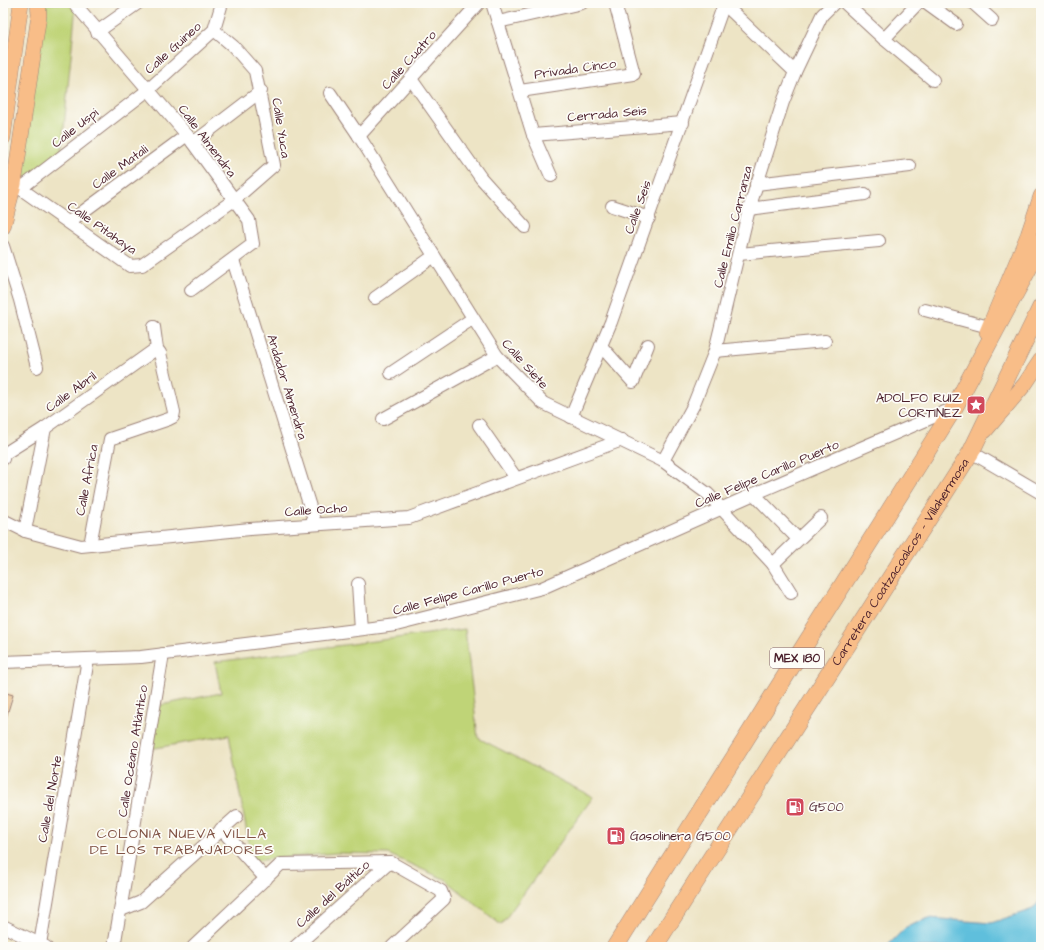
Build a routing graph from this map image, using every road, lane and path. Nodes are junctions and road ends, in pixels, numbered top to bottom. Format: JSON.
{"nodes":[{"id":1,"x":21,"y":3,"type":"edge"},
{"id":2,"x":38,"y":3,"type":"edge"},
{"id":3,"x":74,"y":3,"type":"edge"},
{"id":4,"x":138,"y":3,"type":"edge"},
{"id":5,"x":222,"y":3,"type":"edge"},
{"id":6,"x":479,"y":3,"type":"edge"},
{"id":7,"x":492,"y":3,"type":"edge"},
{"id":8,"x":582,"y":3,"type":"edge"},
{"id":9,"x":615,"y":3,"type":"edge"},
{"id":10,"x":724,"y":3,"type":"edge"},
{"id":11,"x":834,"y":3,"type":"edge"},
{"id":12,"x":845,"y":3,"type":"edge"},
{"id":13,"x":918,"y":3,"type":"edge"},
{"id":14,"x":926,"y":3,"type":"edge"},
{"id":15,"x":973,"y":3,"type":"edge"},
{"id":16,"x":992,"y":20,"type":"dead end"},
{"id":17,"x":498,"y":22,"type":"junction"},
{"id":18,"x":956,"y":24,"type":"dead end"},
{"id":19,"x":214,"y":30,"type":"junction"},
{"id":20,"x":97,"y":32,"type":"junction"},
{"id":21,"x":884,"y":39,"type":"junction"},
{"id":22,"x":795,"y":72,"type":"junction"},
{"id":23,"x":411,"y":79,"type":"junction"},
{"id":24,"x":933,"y":80,"type":"dead end"},
{"id":25,"x":148,"y":90,"type":"junction"},
{"id":26,"x":261,"y":91,"type":"junction"},
{"id":27,"x":520,"y":91,"type":"junction"},
{"id":28,"x":330,"y":93,"type":"dead end"},
{"id":29,"x":683,"y":123,"type":"junction"},
{"id":30,"x":533,"y":135,"type":"junction"},
{"id":31,"x":359,"y":136,"type":"junction"},
{"id":32,"x":3,"y":138,"type":"edge"},
{"id":33,"x":190,"y":139,"type":"junction"},
{"id":34,"x":910,"y":166,"type":"dead end"},
{"id":35,"x":551,"y":176,"type":"dead end"},
{"id":36,"x":756,"y":184,"type":"junction"},
{"id":37,"x":17,"y":187,"type":"junction"},
{"id":38,"x":866,"y":194,"type":"dead end"},
{"id":39,"x":1041,"y":196,"type":"edge"},
{"id":40,"x":234,"y":200,"type":"junction"},
{"id":41,"x":612,"y":206,"type":"dead end"},
{"id":42,"x":749,"y":209,"type":"junction"},
{"id":43,"x":649,"y":218,"type":"junction"},
{"id":44,"x":69,"y":222,"type":"junction"},
{"id":45,"x":3,"y":227,"type":"edge"},
{"id":46,"x":525,"y":227,"type":"dead end"},
{"id":47,"x":879,"y":241,"type":"dead end"},
{"id":48,"x":1041,"y":241,"type":"edge"},
{"id":49,"x":3,"y":246,"type":"edge"},
{"id":50,"x":739,"y":254,"type":"junction"},
{"id":51,"x":434,"y":256,"type":"junction"},
{"id":52,"x":232,"y":260,"type":"junction"},
{"id":53,"x":192,"y":290,"type":"dead end"},
{"id":54,"x":375,"y":298,"type":"dead end"},
{"id":55,"x":1041,"y":307,"type":"edge"},
{"id":56,"x":925,"y":310,"type":"dead end"},
{"id":57,"x":472,"y":319,"type":"junction"},
{"id":58,"x":154,"y":327,"type":"dead end"},
{"id":59,"x":989,"y":327,"type":"junction"},
{"id":60,"x":825,"y":341,"type":"dead end"},
{"id":61,"x":648,"y":345,"type":"dead end"},
{"id":62,"x":600,"y":346,"type":"junction"},
{"id":63,"x":157,"y":349,"type":"junction"},
{"id":64,"x":715,"y":352,"type":"junction"},
{"id":65,"x":496,"y":356,"type":"junction"},
{"id":66,"x":1041,"y":360,"type":"edge"},
{"id":67,"x":37,"y":367,"type":"dead end"},
{"id":68,"x":975,"y":368,"type":"junction"},
{"id":69,"x":391,"y":373,"type":"dead end"},
{"id":70,"x":954,"y":408,"type":"junction"},
{"id":71,"x":571,"y":417,"type":"junction"},
{"id":72,"x":383,"y":419,"type":"dead end"},
{"id":73,"x":479,"y":425,"type":"dead end"},
{"id":74,"x":45,"y":428,"type":"junction"},
{"id":75,"x":622,"y":440,"type":"junction"},
{"id":76,"x":975,"y":446,"type":"junction"},
{"id":77,"x":3,"y":459,"type":"edge"},
{"id":78,"x":663,"y":460,"type":"junction"},
{"id":79,"x":516,"y":478,"type":"junction"},
{"id":80,"x":1041,"y":493,"type":"edge"},
{"id":81,"x":754,"y":494,"type":"junction"},
{"id":82,"x":721,"y":509,"type":"junction"},
{"id":83,"x":821,"y":518,"type":"dead end"},
{"id":84,"x":3,"y":520,"type":"edge"},
{"id":85,"x":315,"y":523,"type":"junction"},
{"id":86,"x":25,"y":531,"type":"junction"},
{"id":87,"x":798,"y":539,"type":"junction"},
{"id":88,"x":90,"y":545,"type":"junction"},
{"id":89,"x":773,"y":564,"type":"junction"},
{"id":90,"x":358,"y":584,"type":"dead end"},
{"id":91,"x":791,"y":593,"type":"dead end"},
{"id":92,"x":361,"y":629,"type":"junction"},
{"id":93,"x":163,"y":654,"type":"junction"},
{"id":94,"x":88,"y":659,"type":"junction"},
{"id":95,"x":3,"y":662,"type":"edge"},
{"id":96,"x":237,"y":816,"type":"dead end"},
{"id":97,"x":221,"y":829,"type":"junction"},
{"id":98,"x":390,"y":862,"type":"junction"},
{"id":99,"x":266,"y":879,"type":"junction"},
{"id":100,"x":121,"y":910,"type":"junction"},
{"id":101,"x":3,"y":926,"type":"edge"},
{"id":102,"x":43,"y":945,"type":"edge"},
{"id":103,"x":114,"y":947,"type":"edge"},
{"id":104,"x":193,"y":947,"type":"edge"},
{"id":105,"x":295,"y":947,"type":"edge"},
{"id":106,"x":392,"y":947,"type":"edge"},
{"id":107,"x":615,"y":947,"type":"edge"},
{"id":108,"x":654,"y":947,"type":"edge"}],
"edges":[{"from":1,"to":32,"type":"main road"},
{"from":2,"to":37,"type":"main road"},
{"from":3,"to":20,"type":"street","name":"Calle Almendra"},
{"from":4,"to":20,"type":"street"},
{"from":5,"to":19,"type":"street","name":"Calle Guineo"},
{"from":6,"to":23,"type":"street","name":"Calle Cuatro"},
{"from":7,"to":17,"type":"street"},
{"from":8,"to":17,"type":"street"},
{"from":9,"to":27,"type":"street","name":"Privada Cinco"},
{"from":10,"to":22,"type":"street"},
{"from":10,"to":29,"type":"street","name":"Calle Seis"},
{"from":11,"to":22,"type":"street","name":"Calle Emilio Carranza"},
{"from":12,"to":21,"type":"street"},
{"from":13,"to":21,"type":"street"},
{"from":14,"to":18,"type":"street"},
{"from":15,"to":16,"type":"street"},
{"from":17,"to":27,"type":"street"},
{"from":19,"to":25,"type":"street","name":"Calle Guineo"},
{"from":19,"to":26,"type":"street"},
{"from":20,"to":25,"type":"street","name":"Calle Almendra"},
{"from":21,"to":24,"type":"street"},
{"from":22,"to":36,"type":"street","name":"Calle Emilio Carranza"},
{"from":23,"to":31,"type":"street","name":"Calle Cuatro"},
{"from":23,"to":46,"type":"street"},
{"from":25,"to":33,"type":"street","name":"Calle Almendra"},
{"from":25,"to":37,"type":"street","name":"Calle Uspi"},
{"from":26,"to":33,"type":"street","name":"Calle Matali"},
{"from":26,"to":40,"type":"street","name":"Calle Yuca"},
{"from":27,"to":30,"type":"street"},
{"from":28,"to":31,"type":"street","name":"Calle Siete"},
{"from":29,"to":30,"type":"street","name":"Cerrada Seis"},
{"from":29,"to":43,"type":"street","name":"Calle Seis"},
{"from":30,"to":35,"type":"street"},
{"from":31,"to":51,"type":"street","name":"Calle Siete"},
{"from":33,"to":40,"type":"street","name":"Calle Almendra"},
{"from":33,"to":44,"type":"street","name":"Calle Matali"},
{"from":34,"to":36,"type":"street"},
{"from":36,"to":42,"type":"street","name":"Calle Emilio Carranza"},
{"from":37,"to":44,"type":"street","name":"Calle Pitahaya"},
{"from":37,"to":45,"type":"main road"},
{"from":38,"to":42,"type":"street"},
{"from":39,"to":59,"type":"main road"},
{"from":40,"to":44,"type":"street","name":"Calle Pitahaya"},
{"from":40,"to":52,"type":"street","name":"Calle Almendra"},
{"from":41,"to":43,"type":"street"},
{"from":42,"to":50,"type":"street","name":"Calle Emilio Carranza"},
{"from":43,"to":62,"type":"street","name":"Calle Seis"},
{"from":47,"to":50,"type":"street"},
{"from":48,"to":68,"type":"highway"},
{"from":49,"to":67,"type":"street"},
{"from":50,"to":64,"type":"street","name":"Calle Emilio Carranza"},
{"from":51,"to":54,"type":"street"},
{"from":51,"to":57,"type":"street","name":"Calle Siete"},
{"from":52,"to":53,"type":"street","name":"Calle Almendra"},
{"from":52,"to":85,"type":"street","name":"Andador Almendra"},
{"from":55,"to":76,"type":"highway","name":"Carretera Coatzacoalcos - Villahermosa"},
{"from":56,"to":59,"type":"street"},
{"from":57,"to":65,"type":"street","name":"Calle Siete"},
{"from":57,"to":69,"type":"street"},
{"from":58,"to":63,"type":"street"},
{"from":59,"to":68,"type":"main road"},
{"from":60,"to":64,"type":"street"},
{"from":61,"to":62,"type":"street"},
{"from":62,"to":71,"type":"street","name":"Calle Seis"},
{"from":63,"to":74,"type":"street","name":"Calle Abril"},
{"from":63,"to":88,"type":"street","name":"Calle Africa"},
{"from":64,"to":78,"type":"street","name":"Calle Emilio Carranza"},
{"from":65,"to":71,"type":"street","name":"Calle Siete"},
{"from":65,"to":72,"type":"street"},
{"from":66,"to":76,"type":"main road"},
{"from":68,"to":70,"type":"highway","number":"MEX 180"},
{"from":70,"to":81,"type":"street","name":"Calle Felipe Carillo Puerto"},
{"from":70,"to":107,"type":"highway","number":"MEX 180"},
{"from":71,"to":75,"type":"street","name":"Calle Siete"},
{"from":73,"to":79,"type":"street"},
{"from":74,"to":77,"type":"street","name":"Calle Abril"},
{"from":74,"to":86,"type":"street"},
{"from":75,"to":78,"type":"street","name":"Calle Siete"},
{"from":75,"to":79,"type":"street","name":"Calle Ocho"},
{"from":76,"to":80,"type":"street"},
{"from":76,"to":108,"type":"highway","name":"Carretera Coatzacoalcos - Villahermosa","number":"MEX 180"},
{"from":78,"to":82,"type":"street","name":"Calle Siete"},
{"from":79,"to":85,"type":"street","name":"Calle Ocho"},
{"from":81,"to":82,"type":"street","name":"Calle Felipe Carillo Puerto"},
{"from":81,"to":87,"type":"street"},
{"from":82,"to":89,"type":"street","name":"Calle Siete"},
{"from":82,"to":92,"type":"street","name":"Calle Felipe Carillo Puerto"},
{"from":83,"to":87,"type":"street"},
{"from":84,"to":86,"type":"street","name":"Calle Ocho"},
{"from":85,"to":88,"type":"street","name":"Calle Ocho"},
{"from":86,"to":88,"type":"street","name":"Calle Ocho"},
{"from":87,"to":89,"type":"street"},
{"from":89,"to":91,"type":"street","name":"Calle Siete"},
{"from":90,"to":92,"type":"street"},
{"from":92,"to":93,"type":"street","name":"Calle Felipe Carillo Puerto"},
{"from":93,"to":94,"type":"street","name":"Calle Felipe Carillo Puerto"},
{"from":93,"to":100,"type":"street","name":"Calle Océano Atlántico"},
{"from":94,"to":95,"type":"street","name":"Calle Felipe Carillo Puerto"},
{"from":94,"to":102,"type":"street","name":"Calle del Norte"},
{"from":96,"to":97,"type":"street"},
{"from":97,"to":99,"type":"street"},
{"from":97,"to":100,"type":"street"},
{"from":98,"to":99,"type":"street"},
{"from":98,"to":105,"type":"street","name":"Calle del Báltico"},
{"from":98,"to":106,"type":"street"},
{"from":99,"to":104,"type":"street"},
{"from":100,"to":103,"type":"street","name":"Calle Océano Atlántico"},
{"from":101,"to":102,"type":"street"}]}
